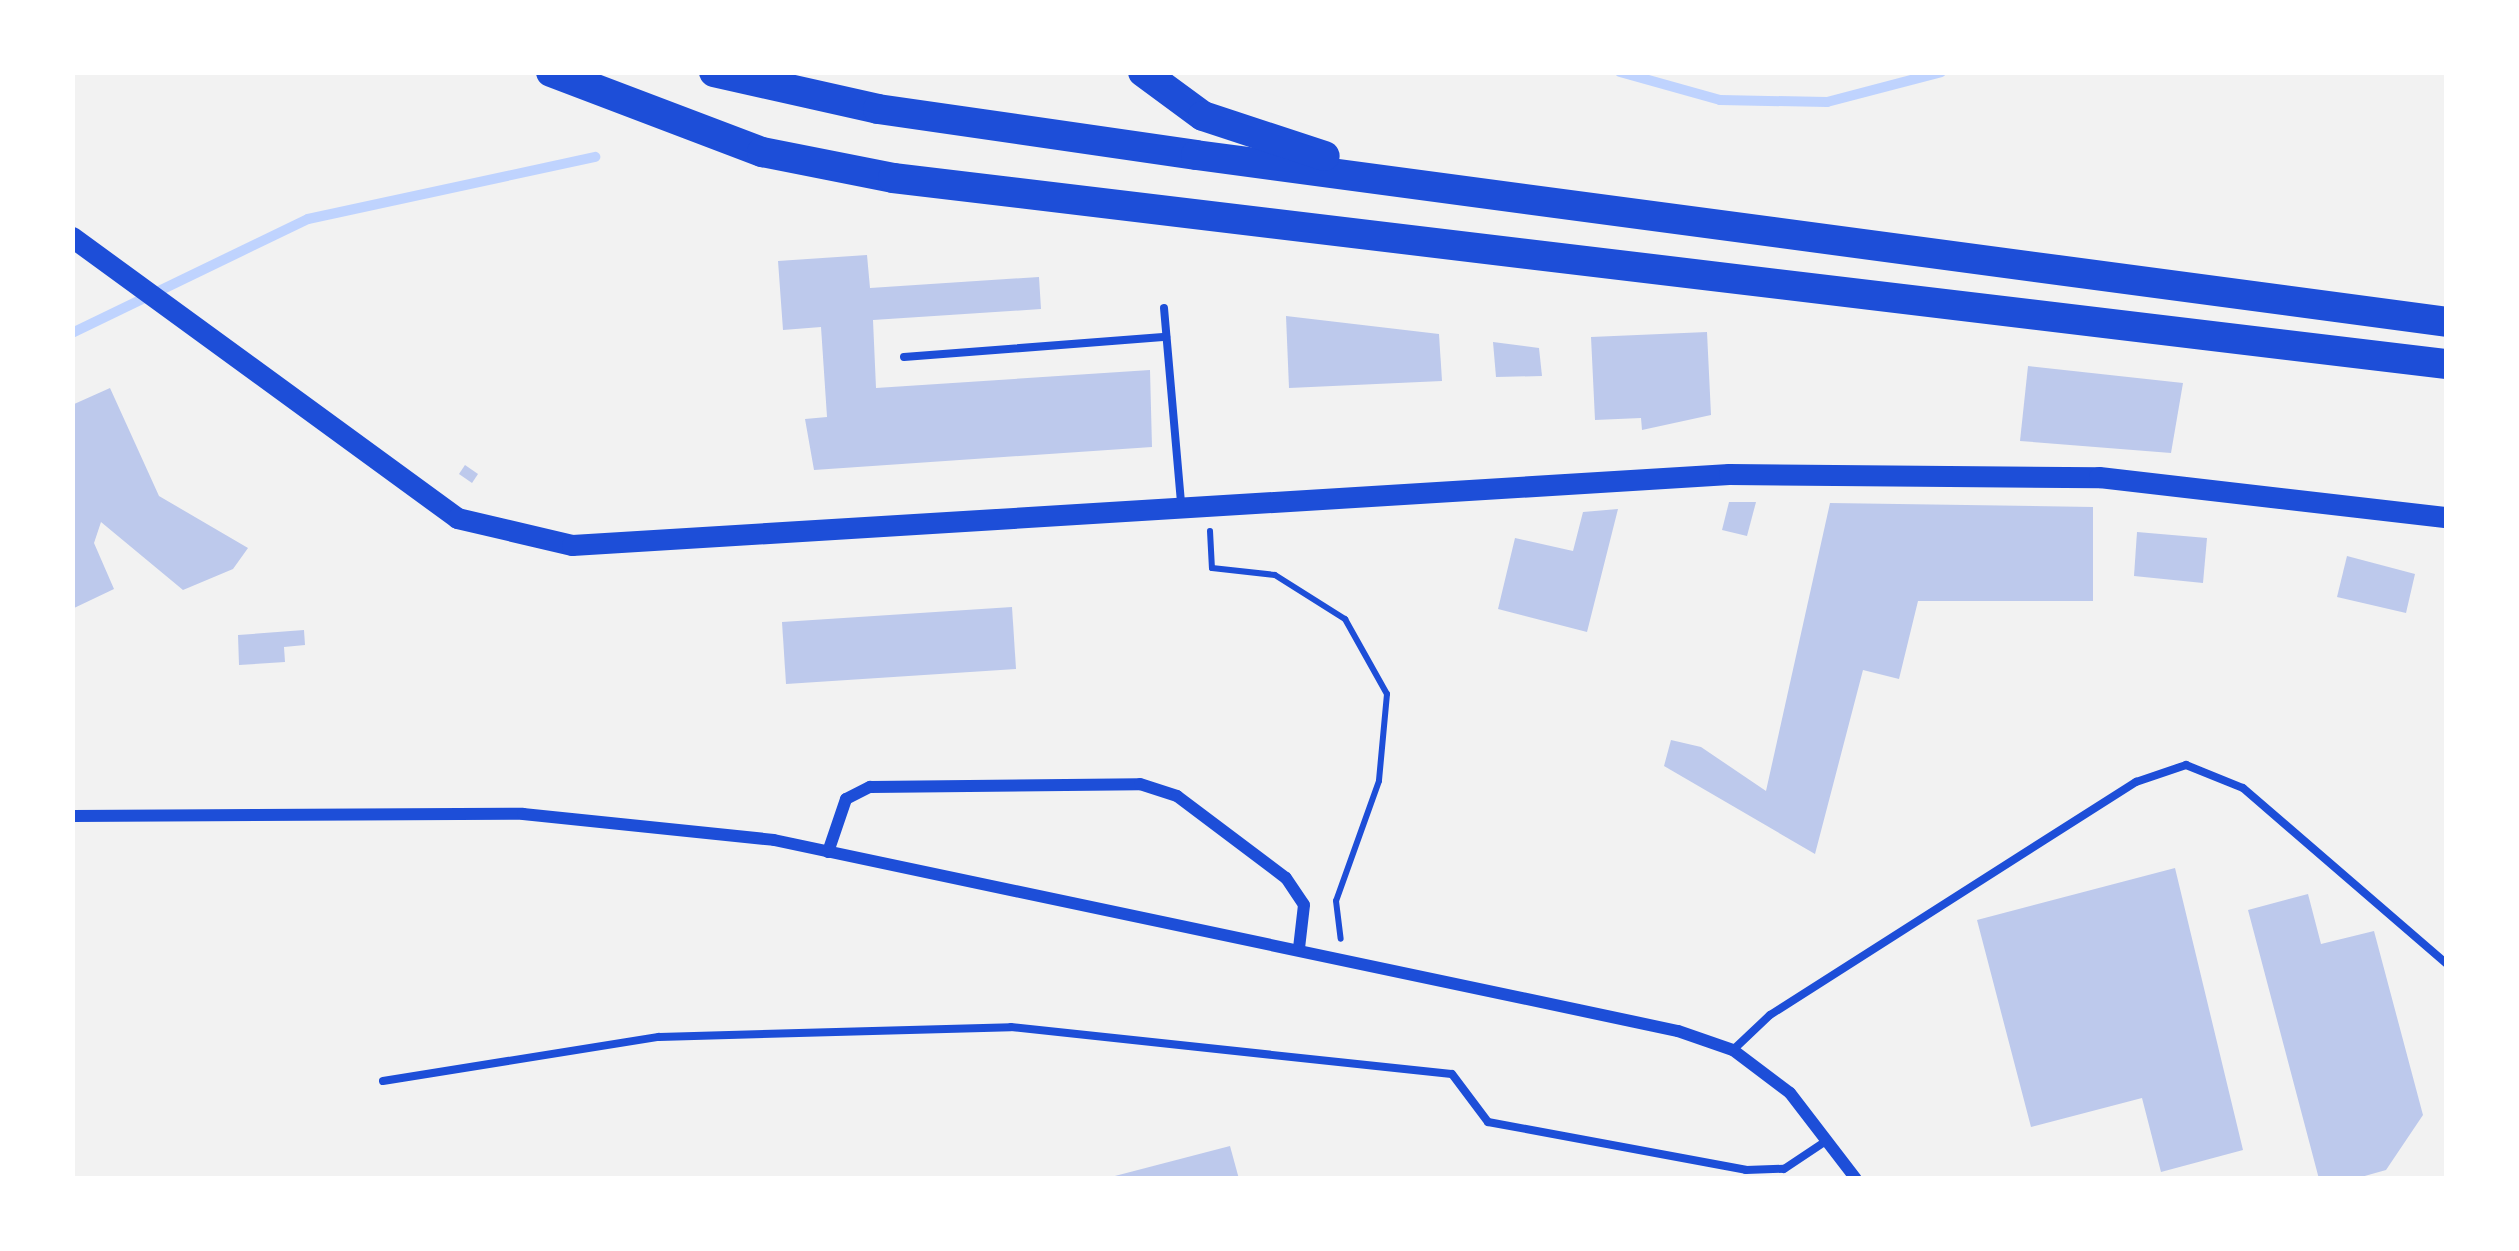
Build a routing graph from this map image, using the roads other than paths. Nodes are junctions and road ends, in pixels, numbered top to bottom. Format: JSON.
{"nodes":[{"id":1,"x":551,"y":72,"type":"edge"},
{"id":2,"x":714,"y":72,"type":"edge"},
{"id":3,"x":1143,"y":72,"type":"edge"},
{"id":4,"x":1382,"y":174,"type":"junction"},
{"id":5,"x":72,"y":237,"type":"edge"},
{"id":6,"x":1164,"y":308,"type":"dead end"},
{"id":7,"x":2447,"y":322,"type":"edge"},
{"id":8,"x":1166,"y":337,"type":"junction"},
{"id":9,"x":904,"y":357,"type":"dead end"},
{"id":10,"x":2447,"y":364,"type":"edge"},
{"id":11,"x":1181,"y":510,"type":"junction"},
{"id":12,"x":2447,"y":518,"type":"edge"},
{"id":13,"x":72,"y":816,"type":"edge"},
{"id":14,"x":828,"y":851,"type":"junction"},
{"id":15,"x":1299,"y":948,"type":"junction"},
{"id":16,"x":2447,"y":964,"type":"edge"},
{"id":17,"x":1733,"y":1050,"type":"junction"},
{"id":18,"x":383,"y":1082,"type":"dead end"},
{"id":19,"x":1829,"y":1138,"type":"junction"},
{"id":20,"x":1856,"y":1179,"type":"edge"}],
"edges":[{"from":1,"to":10,"type":"highway"},
{"from":2,"to":4,"type":"highway"},
{"from":3,"to":4,"type":"highway"},
{"from":4,"to":7,"type":"highway"},
{"from":5,"to":11,"type":"street"},
{"from":6,"to":8,"type":"lane"},
{"from":8,"to":9,"type":"lane"},
{"from":8,"to":11,"type":"lane"},
{"from":11,"to":12,"type":"street"},
{"from":13,"to":14,"type":"street"},
{"from":14,"to":15,"type":"street"},
{"from":14,"to":15,"type":"street"},
{"from":15,"to":17,"type":"street"},
{"from":16,"to":17,"type":"lane"},
{"from":17,"to":19,"type":"street"},
{"from":18,"to":19,"type":"lane"},
{"from":19,"to":20,"type":"street"}]}
